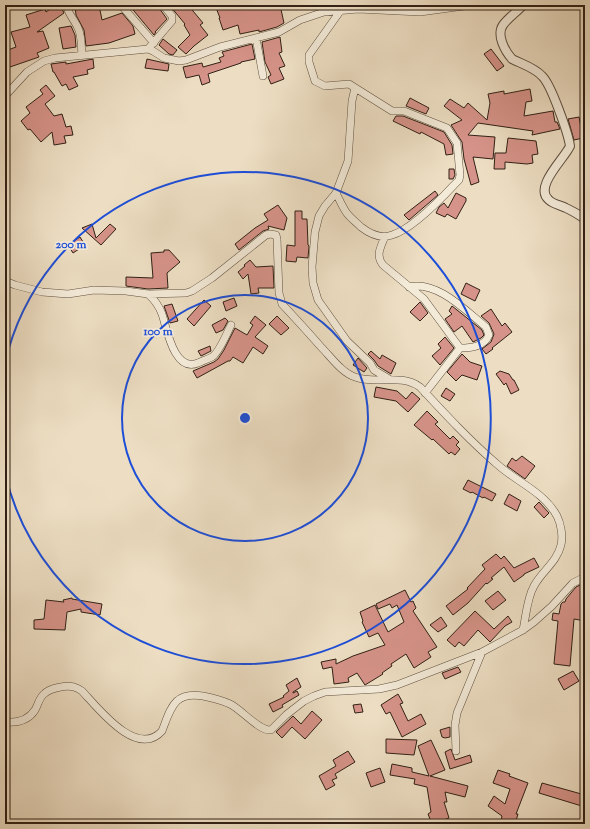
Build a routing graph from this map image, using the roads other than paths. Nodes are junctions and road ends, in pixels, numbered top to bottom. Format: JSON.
{"nodes":[{"id":1,"x":69,"y":5,"type":"edge"},
{"id":2,"x":121,"y":5,"type":"edge"},
{"id":3,"x":163,"y":5,"type":"edge"},
{"id":4,"x":497,"y":5,"type":"edge"},
{"id":5,"x":523,"y":5,"type":"edge"},
{"id":6,"x":421,"y":8,"type":"edge"},
{"id":7,"x":342,"y":10,"type":"junction"},
{"id":8,"x":256,"y":38,"type":"junction"},
{"id":9,"x":154,"y":43,"type":"junction"},
{"id":10,"x":148,"y":49,"type":"junction"},
{"id":11,"x":82,"y":55,"type":"junction"},
{"id":12,"x":263,"y":76,"type":"dead end"},
{"id":13,"x":355,"y":88,"type":"junction"},
{"id":14,"x":5,"y":96,"type":"edge"},
{"id":15,"x":336,"y":193,"type":"junction"},
{"id":16,"x":585,"y":219,"type":"edge"},
{"id":17,"x":384,"y":236,"type":"junction"},
{"id":18,"x":5,"y":281,"type":"edge"},
{"id":19,"x":410,"y":287,"type":"junction"},
{"id":20,"x":148,"y":294,"type":"junction"},
{"id":21,"x":231,"y":325,"type":"dead end"},
{"id":22,"x":460,"y":348,"type":"junction"},
{"id":23,"x":389,"y":380,"type":"junction"},
{"id":24,"x":425,"y":393,"type":"junction"},
{"id":25,"x":585,"y":577,"type":"edge"},
{"id":26,"x":523,"y":630,"type":"junction"},
{"id":27,"x":482,"y":652,"type":"junction"},
{"id":28,"x":5,"y":722,"type":"edge"},
{"id":29,"x":456,"y":751,"type":"dead end"}],
"edges":[{"from":1,"to":11,"type":"street"},
{"from":2,"to":9,"type":"street"},
{"from":3,"to":9,"type":"street"},
{"from":4,"to":6,"type":"street"},
{"from":5,"to":16,"type":"street"},
{"from":6,"to":7,"type":"street"},
{"from":7,"to":8,"type":"street"},
{"from":7,"to":13,"type":"street"},
{"from":8,"to":10,"type":"street"},
{"from":8,"to":12,"type":"street"},
{"from":9,"to":10,"type":"street"},
{"from":10,"to":11,"type":"street"},
{"from":11,"to":14,"type":"street"},
{"from":13,"to":15,"type":"street"},
{"from":13,"to":17,"type":"street"},
{"from":15,"to":17,"type":"street"},
{"from":15,"to":23,"type":"street"},
{"from":17,"to":19,"type":"street"},
{"from":18,"to":20,"type":"street"},
{"from":19,"to":22,"type":"street"},
{"from":19,"to":22,"type":"street"},
{"from":20,"to":21,"type":"street"},
{"from":20,"to":23,"type":"street"},
{"from":22,"to":24,"type":"street"},
{"from":23,"to":24,"type":"street"},
{"from":24,"to":26,"type":"street"},
{"from":25,"to":26,"type":"street"},
{"from":26,"to":27,"type":"street"},
{"from":27,"to":28,"type":"street"},
{"from":27,"to":29,"type":"street"}]}
